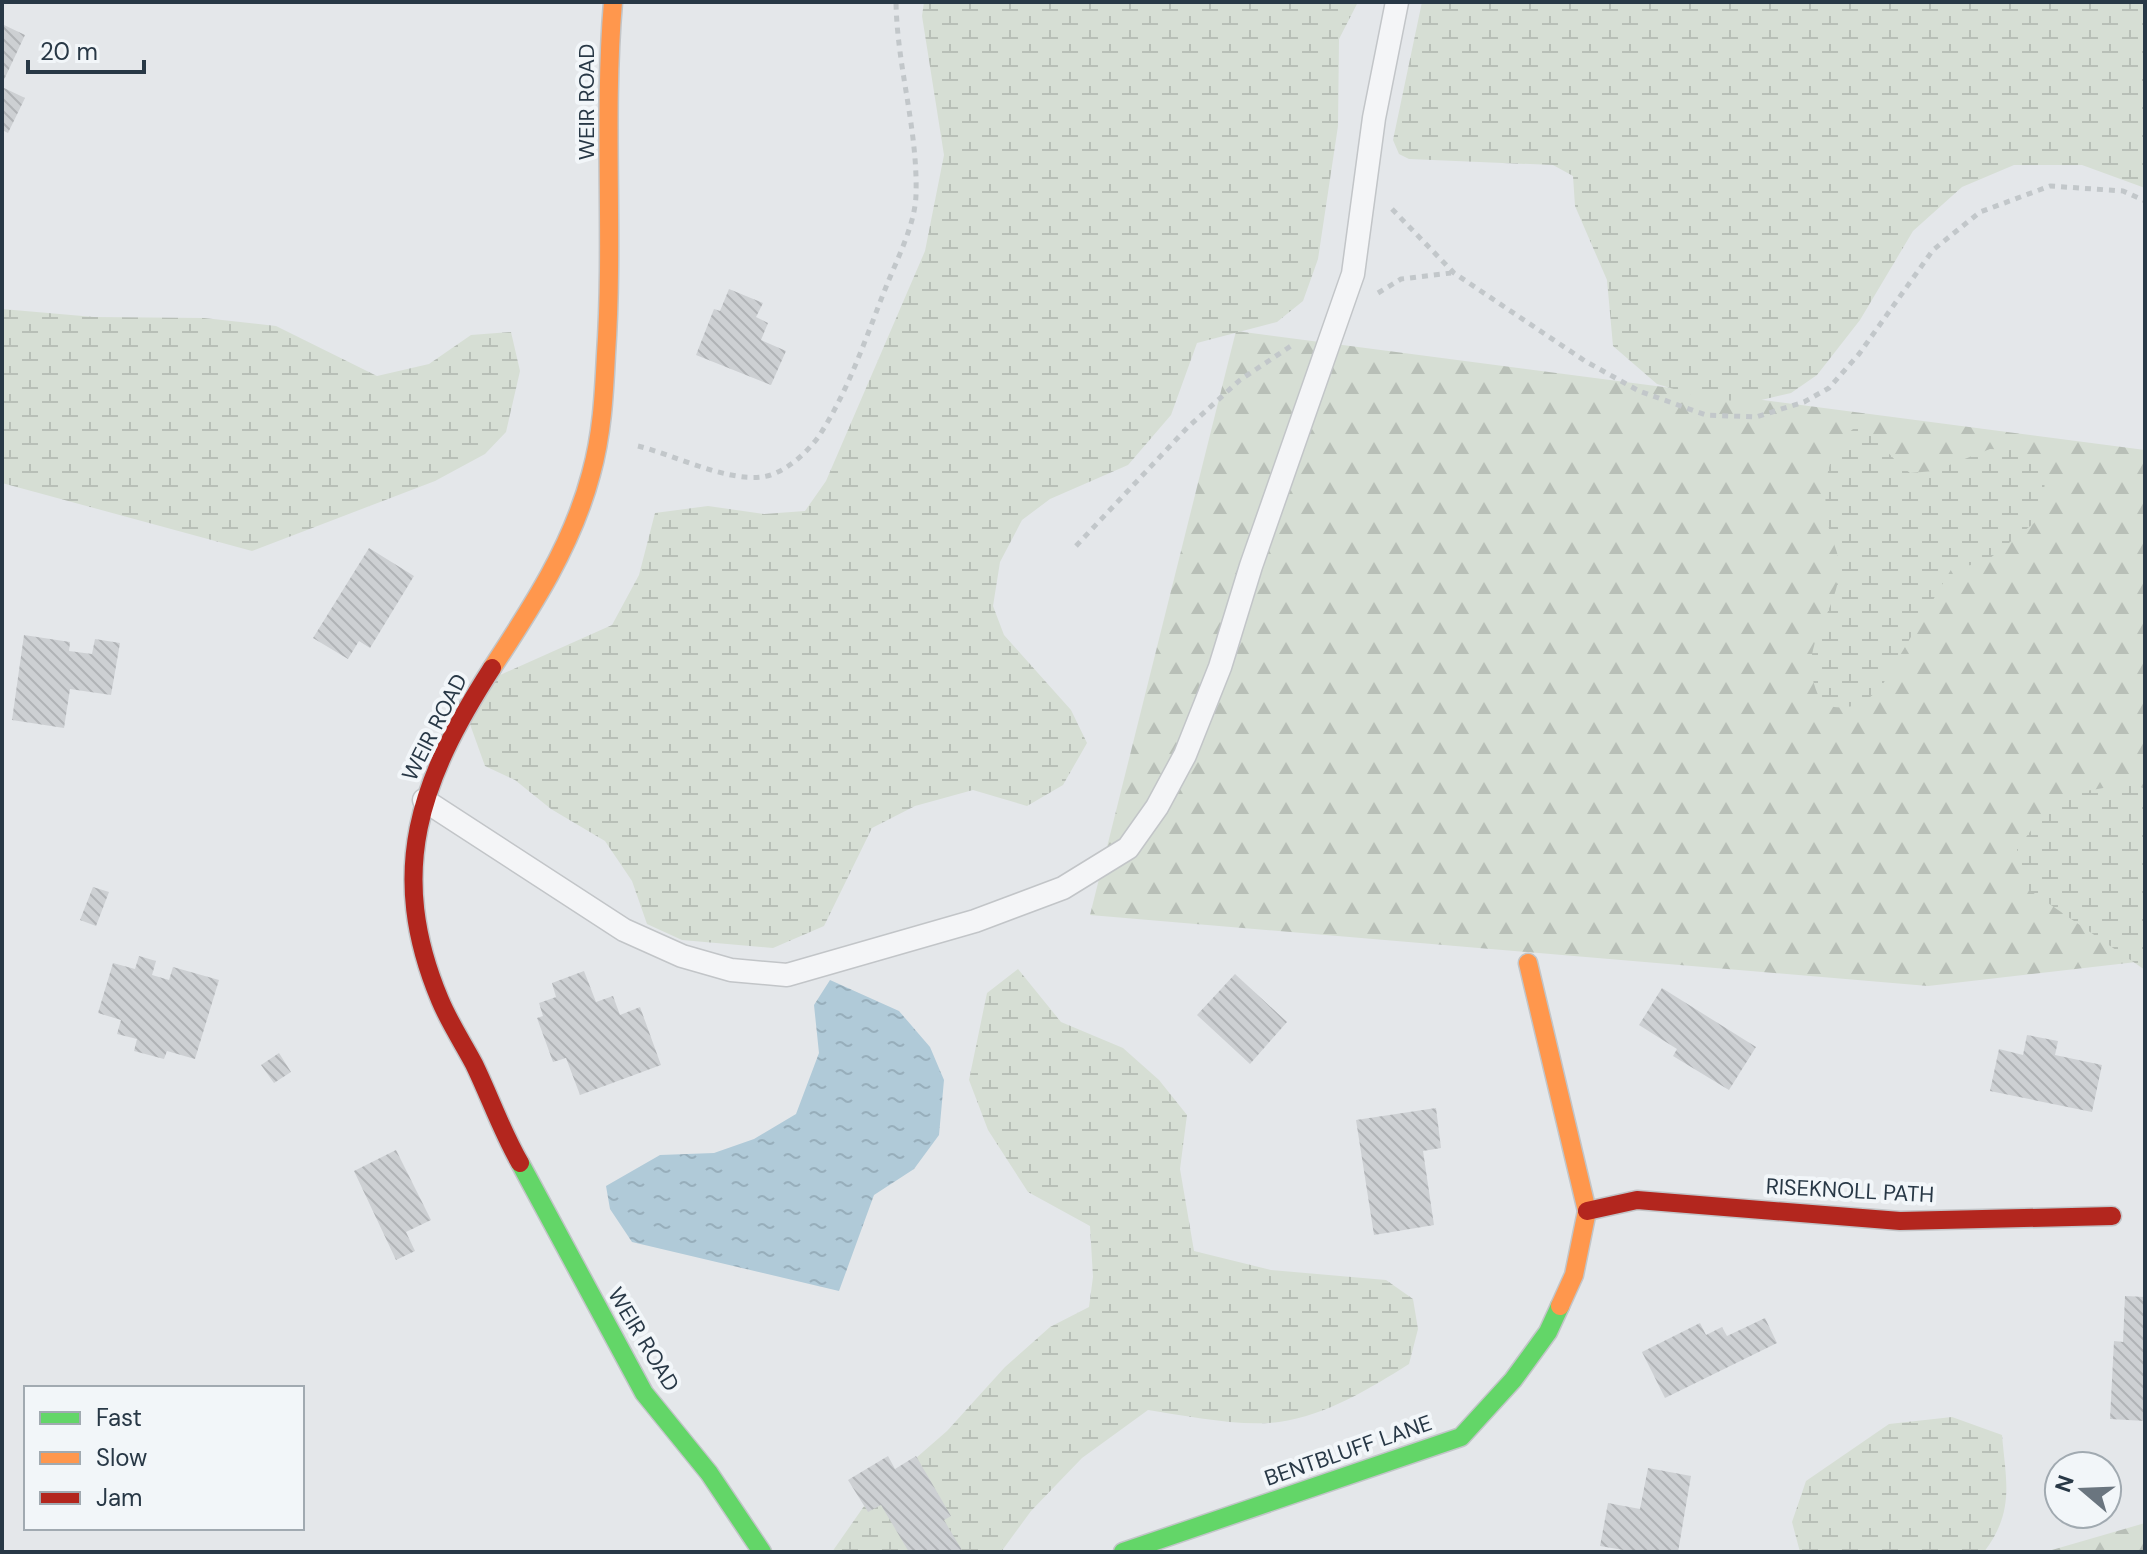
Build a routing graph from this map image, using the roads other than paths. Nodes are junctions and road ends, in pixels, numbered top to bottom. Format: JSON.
{"nodes":[{"id":1,"x":613,"y":2,"type":"edge"},
{"id":2,"x":1397,"y":2,"type":"edge"},
{"id":3,"x":424,"y":800,"type":"junction"},
{"id":4,"x":1528,"y":963,"type":"dead end"},
{"id":5,"x":1587,"y":1211,"type":"junction"},
{"id":6,"x":2112,"y":1216,"type":"dead end"},
{"id":7,"x":762,"y":1552,"type":"edge"},
{"id":8,"x":1123,"y":1552,"type":"edge"}],
"edges":[{"from":1,"to":3,"type":"street","name":"WEIR ROAD"},
{"from":2,"to":3,"type":"lane"},
{"from":3,"to":7,"type":"street","name":"WEIR ROAD"},
{"from":4,"to":5,"type":"street","name":"BENTBLUFF LANE"},
{"from":5,"to":6,"type":"street","name":"RISEKNOLL PATH"},
{"from":5,"to":8,"type":"street","name":"BENTBLUFF LANE"}]}
